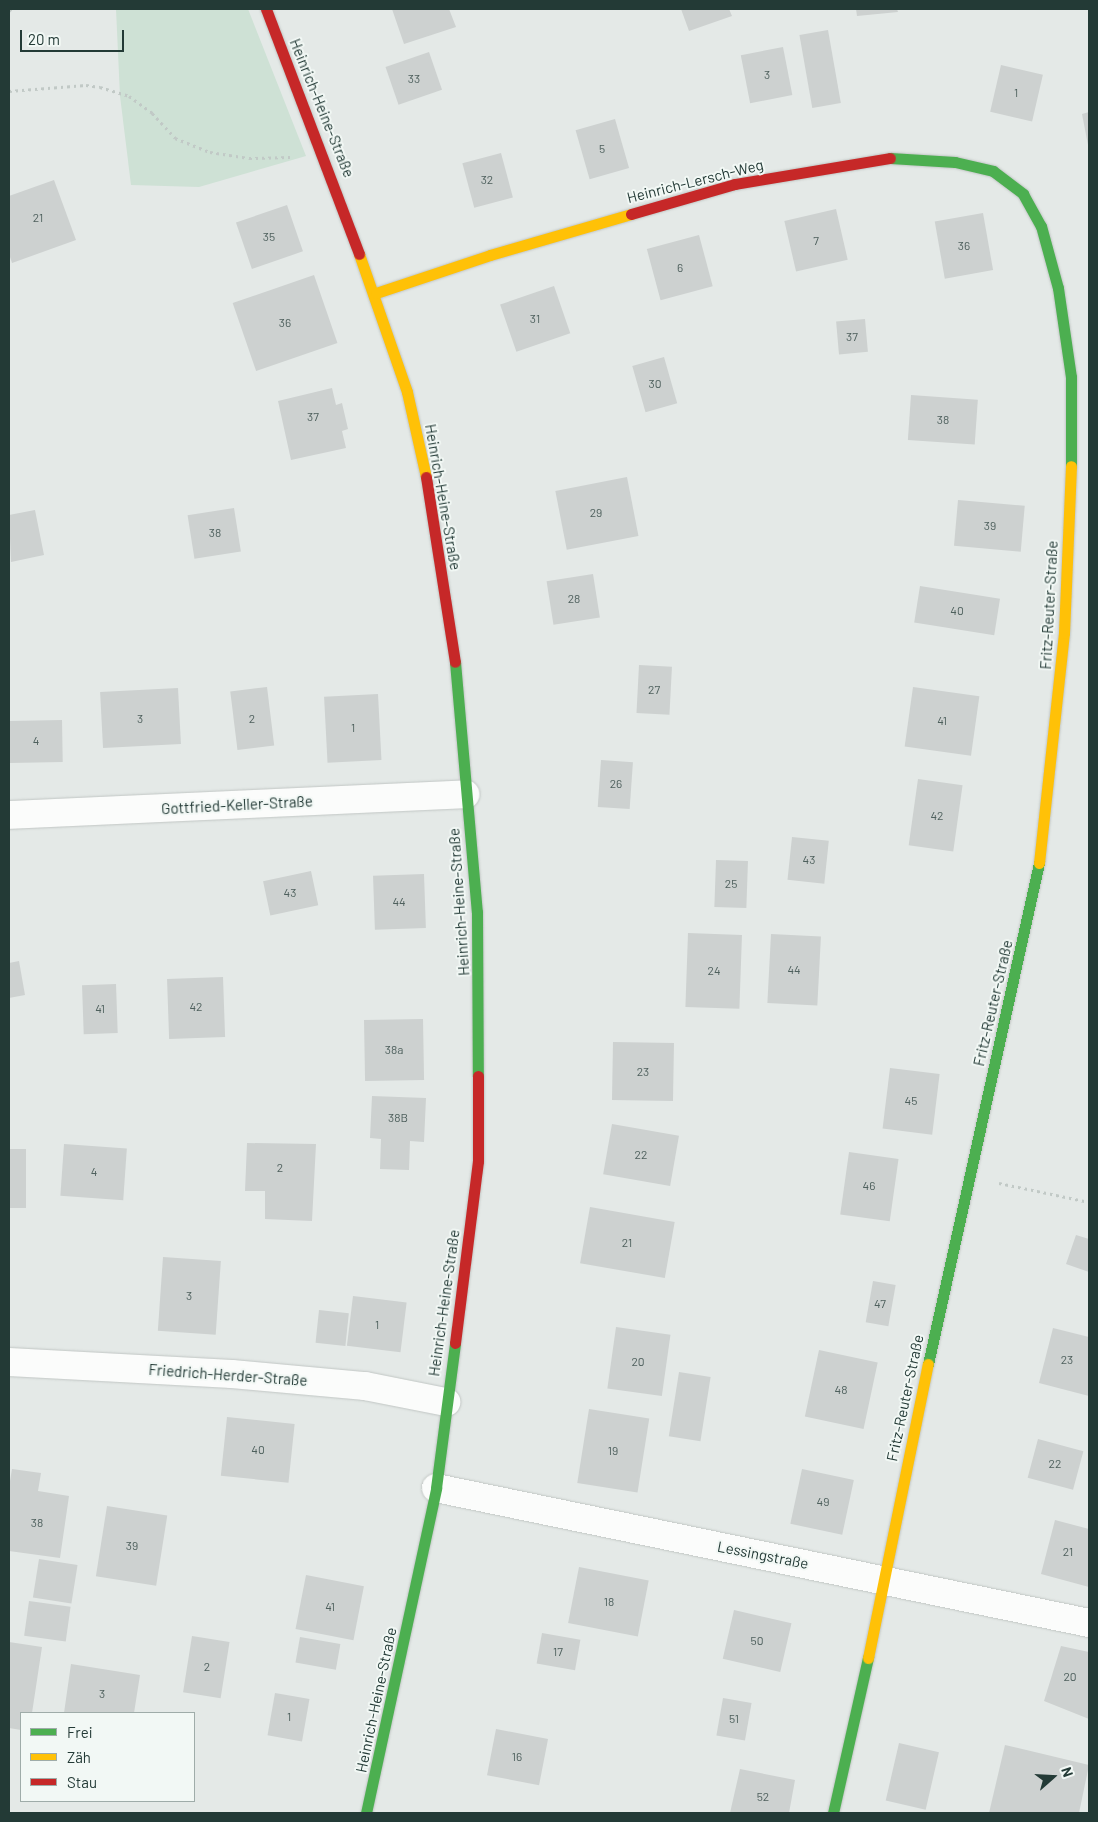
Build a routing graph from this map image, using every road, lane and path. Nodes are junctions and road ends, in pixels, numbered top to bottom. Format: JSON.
{"nodes":[{"id":1,"x":266,"y":9,"type":"edge"},
{"id":2,"x":9,"y":91,"type":"edge"},
{"id":3,"x":323,"y":152,"type":"junction"},
{"id":4,"x":1022,"y":194,"type":"joint"},
{"id":5,"x":376,"y":293,"type":"junction"},
{"id":6,"x":466,"y":794,"type":"junction"},
{"id":7,"x":9,"y":815,"type":"edge"},
{"id":8,"x":969,"y":1176,"type":"junction"},
{"id":9,"x":1089,"y":1202,"type":"edge"},
{"id":10,"x":9,"y":1362,"type":"edge"},
{"id":11,"x":446,"y":1402,"type":"junction"},
{"id":12,"x":436,"y":1488,"type":"junction"},
{"id":13,"x":884,"y":1580,"type":"junction"},
{"id":14,"x":1089,"y":1623,"type":"edge"},
{"id":15,"x":366,"y":1813,"type":"edge"},
{"id":16,"x":834,"y":1813,"type":"edge"}],
"edges":[{"from":1,"to":3,"type":"street","name":"Heinrich-Heine-Straße"},
{"from":2,"to":3,"type":"path"},
{"from":3,"to":5,"type":"street","name":"Heinrich-Heine-Straße"},
{"from":4,"to":5,"type":"street","name":"Heinrich-Lersch-Weg"},
{"from":4,"to":8,"type":"street","name":"Fritz-Reuter-Straße"},
{"from":5,"to":6,"type":"street","name":"Heinrich-Heine-Straße"},
{"from":6,"to":7,"type":"street","name":"Gottfried-Keller-Straße"},
{"from":6,"to":11,"type":"street","name":"Heinrich-Heine-Straße"},
{"from":8,"to":9,"type":"path"},
{"from":8,"to":13,"type":"street","name":"Fritz-Reuter-Straße"},
{"from":10,"to":11,"type":"street","name":"Friedrich-Herder-Straße"},
{"from":11,"to":12,"type":"street","name":"Heinrich-Heine-Straße"},
{"from":12,"to":13,"type":"street","name":"Lessingstraße"},
{"from":12,"to":15,"type":"street","name":"Heinrich-Heine-Straße"},
{"from":13,"to":14,"type":"street","name":"Lessingstraße"},
{"from":13,"to":16,"type":"street","name":"Fritz-Reuter-Straße"}]}
